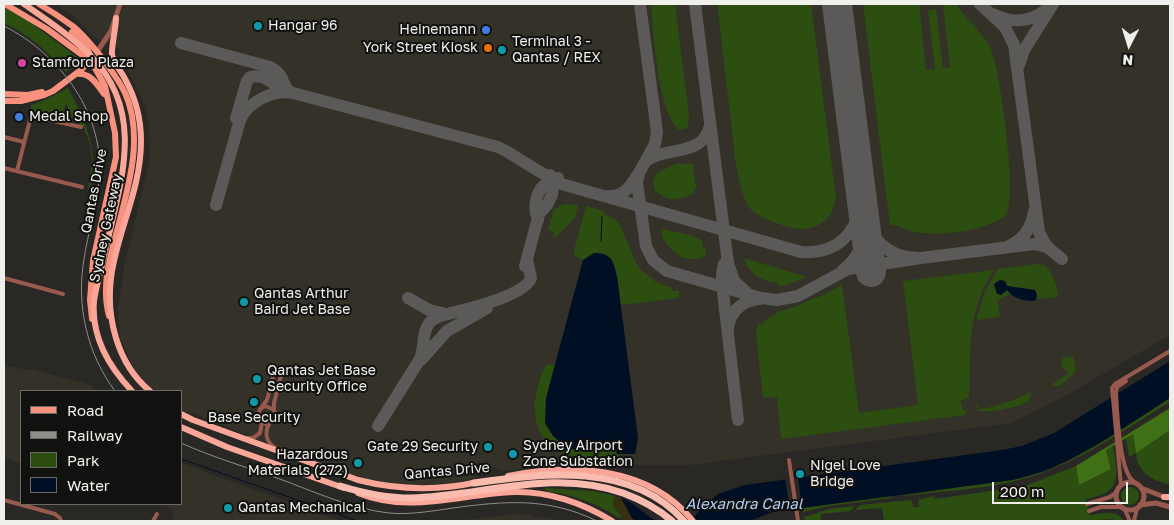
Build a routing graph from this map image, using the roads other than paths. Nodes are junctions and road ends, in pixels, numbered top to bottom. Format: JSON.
{"nodes":[{"id":1,"x":5,"y":4,"type":"edge"},
{"id":2,"x":23,"y":4,"type":"edge"},
{"id":3,"x":39,"y":4,"type":"edge"},
{"id":4,"x":120,"y":4,"type":"edge"},
{"id":5,"x":54,"y":14,"type":"junction"},
{"id":6,"x":116,"y":18,"type":"junction"},
{"id":7,"x":99,"y":54,"type":"junction"},
{"id":8,"x":90,"y":61,"type":"junction"},
{"id":9,"x":73,"y":75,"type":"junction"},
{"id":10,"x":62,"y":83,"type":"junction"},
{"id":11,"x":4,"y":94,"type":"edge"},
{"id":12,"x":106,"y":98,"type":"junction"},
{"id":13,"x":4,"y":101,"type":"edge"},
{"id":14,"x":81,"y":127,"type":"dead end"},
{"id":15,"x":4,"y":137,"type":"edge"},
{"id":16,"x":24,"y":142,"type":"junction"},
{"id":17,"x":4,"y":168,"type":"edge"},
{"id":18,"x":17,"y":171,"type":"junction"},
{"id":19,"x":82,"y":187,"type":"dead end"},
{"id":20,"x":4,"y":278,"type":"edge"},
{"id":21,"x":63,"y":294,"type":"dead end"},
{"id":22,"x":111,"y":323,"type":"junction"},
{"id":23,"x":101,"y":347,"type":"junction"},
{"id":24,"x":1170,"y":351,"type":"edge"},
{"id":25,"x":131,"y":390,"type":"edge"},
{"id":26,"x":149,"y":390,"type":"edge"},
{"id":27,"x":262,"y":407,"type":"junction"},
{"id":28,"x":275,"y":411,"type":"junction"},
{"id":29,"x":182,"y":414,"type":"edge"},
{"id":30,"x":262,"y":422,"type":"junction"},
{"id":31,"x":269,"y":424,"type":"junction"},
{"id":32,"x":182,"y":427,"type":"edge"},
{"id":33,"x":237,"y":436,"type":"junction"},
{"id":34,"x":1119,"y":445,"type":"junction"},
{"id":35,"x":286,"y":454,"type":"junction"},
{"id":36,"x":788,"y":460,"type":"dead end"},
{"id":37,"x":588,"y":477,"type":"junction"},
{"id":38,"x":474,"y":483,"type":"joint"},
{"id":39,"x":1121,"y":485,"type":"junction"},
{"id":40,"x":340,"y":486,"type":"junction"},
{"id":41,"x":1139,"y":486,"type":"junction"},
{"id":42,"x":1117,"y":492,"type":"junction"},
{"id":43,"x":1168,"y":498,"type":"edge"},
{"id":44,"x":4,"y":500,"type":"edge"},
{"id":45,"x":20,"y":504,"type":"edge"},
{"id":46,"x":1087,"y":504,"type":"dead end"},
{"id":47,"x":22,"y":505,"type":"edge"},
{"id":48,"x":1139,"y":507,"type":"junction"},
{"id":49,"x":1170,"y":507,"type":"edge"},
{"id":50,"x":1123,"y":508,"type":"junction"},
{"id":51,"x":1090,"y":511,"type":"dead end"},
{"id":52,"x":157,"y":514,"type":"dead end"},
{"id":53,"x":61,"y":521,"type":"edge"},
{"id":54,"x":153,"y":521,"type":"edge"},
{"id":55,"x":612,"y":521,"type":"edge"},
{"id":56,"x":672,"y":521,"type":"edge"},
{"id":57,"x":684,"y":521,"type":"edge"},
{"id":58,"x":693,"y":521,"type":"edge"},
{"id":59,"x":798,"y":521,"type":"edge"},
{"id":60,"x":1130,"y":521,"type":"edge"},
{"id":61,"x":1134,"y":521,"type":"edge"}],
"edges":[{"from":1,"to":8,"type":"main road","name":"Qantas Drive"},
{"from":2,"to":23,"type":"highway","bridge":true},
{"from":3,"to":5,"type":"main road"},
{"from":4,"to":6,"type":"street"},
{"from":5,"to":7,"type":"main road"},
{"from":5,"to":8,"type":"main road"},
{"from":6,"to":7,"type":"street"},
{"from":6,"to":22,"type":"highway"},
{"from":7,"to":8,"type":"main road"},
{"from":7,"to":22,"type":"main road","name":"Sydney Gateway"},
{"from":8,"to":9,"type":"main road"},
{"from":8,"to":12,"type":"main road","name":"Qantas Drive"},
{"from":9,"to":10,"type":"main road"},
{"from":9,"to":12,"type":"main road"},
{"from":10,"to":11,"type":"main road"},
{"from":10,"to":13,"type":"main road"},
{"from":12,"to":23,"type":"main road","name":"Qantas Drive"},
{"from":14,"to":16,"type":"street"},
{"from":15,"to":16,"type":"street"},
{"from":16,"to":18,"type":"street"},
{"from":17,"to":18,"type":"street"},
{"from":18,"to":19,"type":"street"},
{"from":20,"to":21,"type":"street"},
{"from":22,"to":26,"type":"highway"},
{"from":23,"to":25,"type":"highway","name":"Qantas Drive"},
{"from":24,"to":34,"type":"street"},
{"from":27,"to":28,"type":"street"},
{"from":27,"to":28,"type":"street"},
{"from":27,"to":30,"type":"street"},
{"from":28,"to":31,"type":"street"},
{"from":29,"to":33,"type":"highway","name":"Qantas Drive"},
{"from":30,"to":31,"type":"street"},
{"from":30,"to":33,"type":"street"},
{"from":31,"to":35,"type":"street"},
{"from":32,"to":40,"type":"highway","name":"Qantas Drive"},
{"from":33,"to":35,"type":"highway","name":"Qantas Drive"},
{"from":34,"to":39,"type":"street"},
{"from":34,"to":41,"type":"street"},
{"from":35,"to":38,"type":"highway","name":"Qantas Drive"},
{"from":36,"to":59,"type":"street"},
{"from":37,"to":38,"type":"highway","name":"Qantas Drive"},
{"from":37,"to":40,"type":"highway","name":"Qantas Drive"},
{"from":37,"to":56,"type":"highway","name":"Qantas Drive"},
{"from":37,"to":57,"type":"highway","name":"Qantas Drive"},
{"from":37,"to":58,"type":"highway"},
{"from":39,"to":41,"type":"street"},
{"from":39,"to":42,"type":"street"},
{"from":40,"to":55,"type":"highway"},
{"from":41,"to":43,"type":"street"},
{"from":41,"to":48,"type":"street"},
{"from":42,"to":46,"type":"street"},
{"from":42,"to":50,"type":"street"},
{"from":44,"to":45,"type":"street"},
{"from":47,"to":53,"type":"street"},
{"from":48,"to":49,"type":"street"},
{"from":48,"to":50,"type":"street"},
{"from":48,"to":61,"type":"street"},
{"from":50,"to":51,"type":"street"},
{"from":50,"to":60,"type":"street"},
{"from":52,"to":54,"type":"street"}]}
